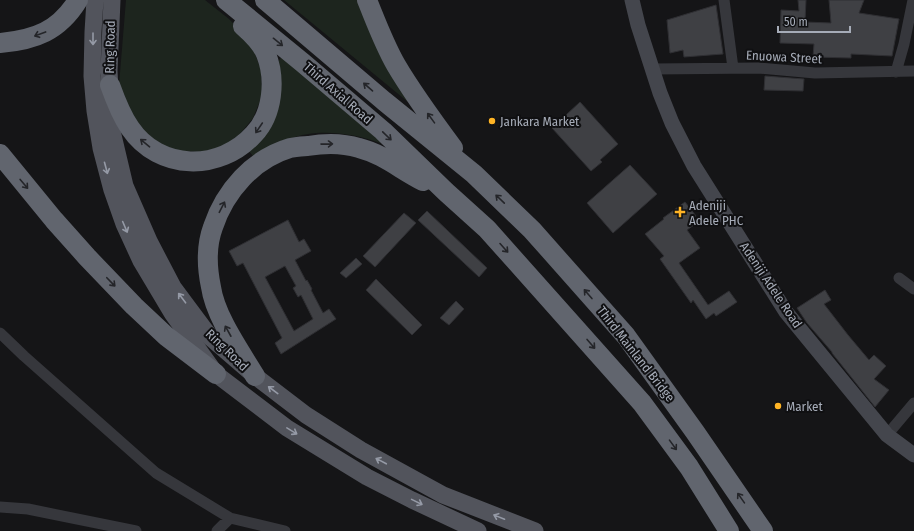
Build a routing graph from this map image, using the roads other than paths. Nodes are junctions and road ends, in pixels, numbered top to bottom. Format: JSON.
{"nodes":[{"id":1,"x":78,"y":0,"type":"edge"},
{"id":2,"x":95,"y":0,"type":"edge"},
{"id":3,"x":112,"y":0,"type":"edge"},
{"id":4,"x":215,"y":0,"type":"edge"},
{"id":5,"x":226,"y":0,"type":"edge"},
{"id":6,"x":265,"y":0,"type":"edge"},
{"id":7,"x":367,"y":0,"type":"edge"},
{"id":8,"x":632,"y":0,"type":"edge"},
{"id":9,"x":724,"y":0,"type":"edge"},
{"id":10,"x":913,"y":0,"type":"edge"},
{"id":11,"x":0,"y":44,"type":"edge"},
{"id":12,"x":733,"y":68,"type":"junction"},
{"id":13,"x":653,"y":69,"type":"junction"},
{"id":14,"x":914,"y":71,"type":"edge"},
{"id":15,"x":896,"y":72,"type":"junction"},
{"id":16,"x":110,"y":84,"type":"junction"},
{"id":17,"x":0,"y":154,"type":"edge"},
{"id":18,"x":473,"y":173,"type":"junction"},
{"id":19,"x":118,"y":188,"type":"junction"},
{"id":20,"x":446,"y":192,"type":"junction"},
{"id":21,"x":899,"y":278,"type":"dead end"},
{"id":22,"x":914,"y":288,"type":"edge"},
{"id":23,"x":0,"y":333,"type":"edge"},
{"id":24,"x":216,"y":374,"type":"junction"},
{"id":25,"x":255,"y":376,"type":"junction"},
{"id":26,"x":914,"y":403,"type":"edge"},
{"id":27,"x":887,"y":435,"type":"junction"},
{"id":28,"x":914,"y":455,"type":"edge"},
{"id":29,"x":0,"y":507,"type":"edge"},
{"id":30,"x":230,"y":518,"type":"junction"},
{"id":31,"x":136,"y":531,"type":"edge"},
{"id":32,"x":217,"y":531,"type":"edge"},
{"id":33,"x":285,"y":531,"type":"edge"},
{"id":34,"x":478,"y":531,"type":"edge"},
{"id":35,"x":535,"y":531,"type":"edge"},
{"id":36,"x":729,"y":531,"type":"edge"},
{"id":37,"x":763,"y":531,"type":"edge"}],
"edges":[{"from":1,"to":11,"type":"highway","one_way":true},
{"from":2,"to":19,"type":"main road","name":"Ring Road","one_way":true},
{"from":3,"to":16,"type":"main road","name":"Ring Road"},
{"from":4,"to":16,"type":"highway","one_way":true},
{"from":5,"to":20,"type":"highway","name":"Third Axial Road","one_way":true},
{"from":18,"to":6,"type":"highway","name":"Third Axial Road","one_way":true},
{"from":18,"to":7,"type":"highway","one_way":true},
{"from":8,"to":13,"type":"street","name":"Adeniji Adele Road"},
{"from":9,"to":12,"type":"street"},
{"from":10,"to":15,"type":"street"},
{"from":12,"to":13,"type":"street","name":"Enuowa Street"},
{"from":12,"to":15,"type":"street","name":"Enuowa Street"},
{"from":13,"to":27,"type":"street","name":"Adeniji Adele Road"},
{"from":14,"to":15,"type":"street","name":"Enuowa Street"},
{"from":16,"to":19,"type":"main road","name":"Ring Road"},
{"from":17,"to":24,"type":"highway","one_way":true},
{"from":37,"to":18,"type":"highway","name":"Third Mainland Bridge","one_way":true},
{"from":19,"to":24,"type":"main road","name":"Ring Road","one_way":true},
{"from":25,"to":19,"type":"main road","name":"Ring Road","one_way":true},
{"from":25,"to":20,"type":"highway","one_way":true},
{"from":20,"to":36,"type":"highway","name":"Third Mainland Bridge","one_way":true},
{"from":21,"to":22,"type":"street"},
{"from":23,"to":30,"type":"street"},
{"from":24,"to":34,"type":"main road","name":"Ring Road","one_way":true},
{"from":35,"to":25,"type":"main road","name":"Ring Road","one_way":true},
{"from":26,"to":27,"type":"street"},
{"from":27,"to":28,"type":"street","name":"Adeniji Adele Road"},
{"from":29,"to":31,"type":"street"},
{"from":30,"to":32,"type":"street"},
{"from":30,"to":33,"type":"street"}]}
